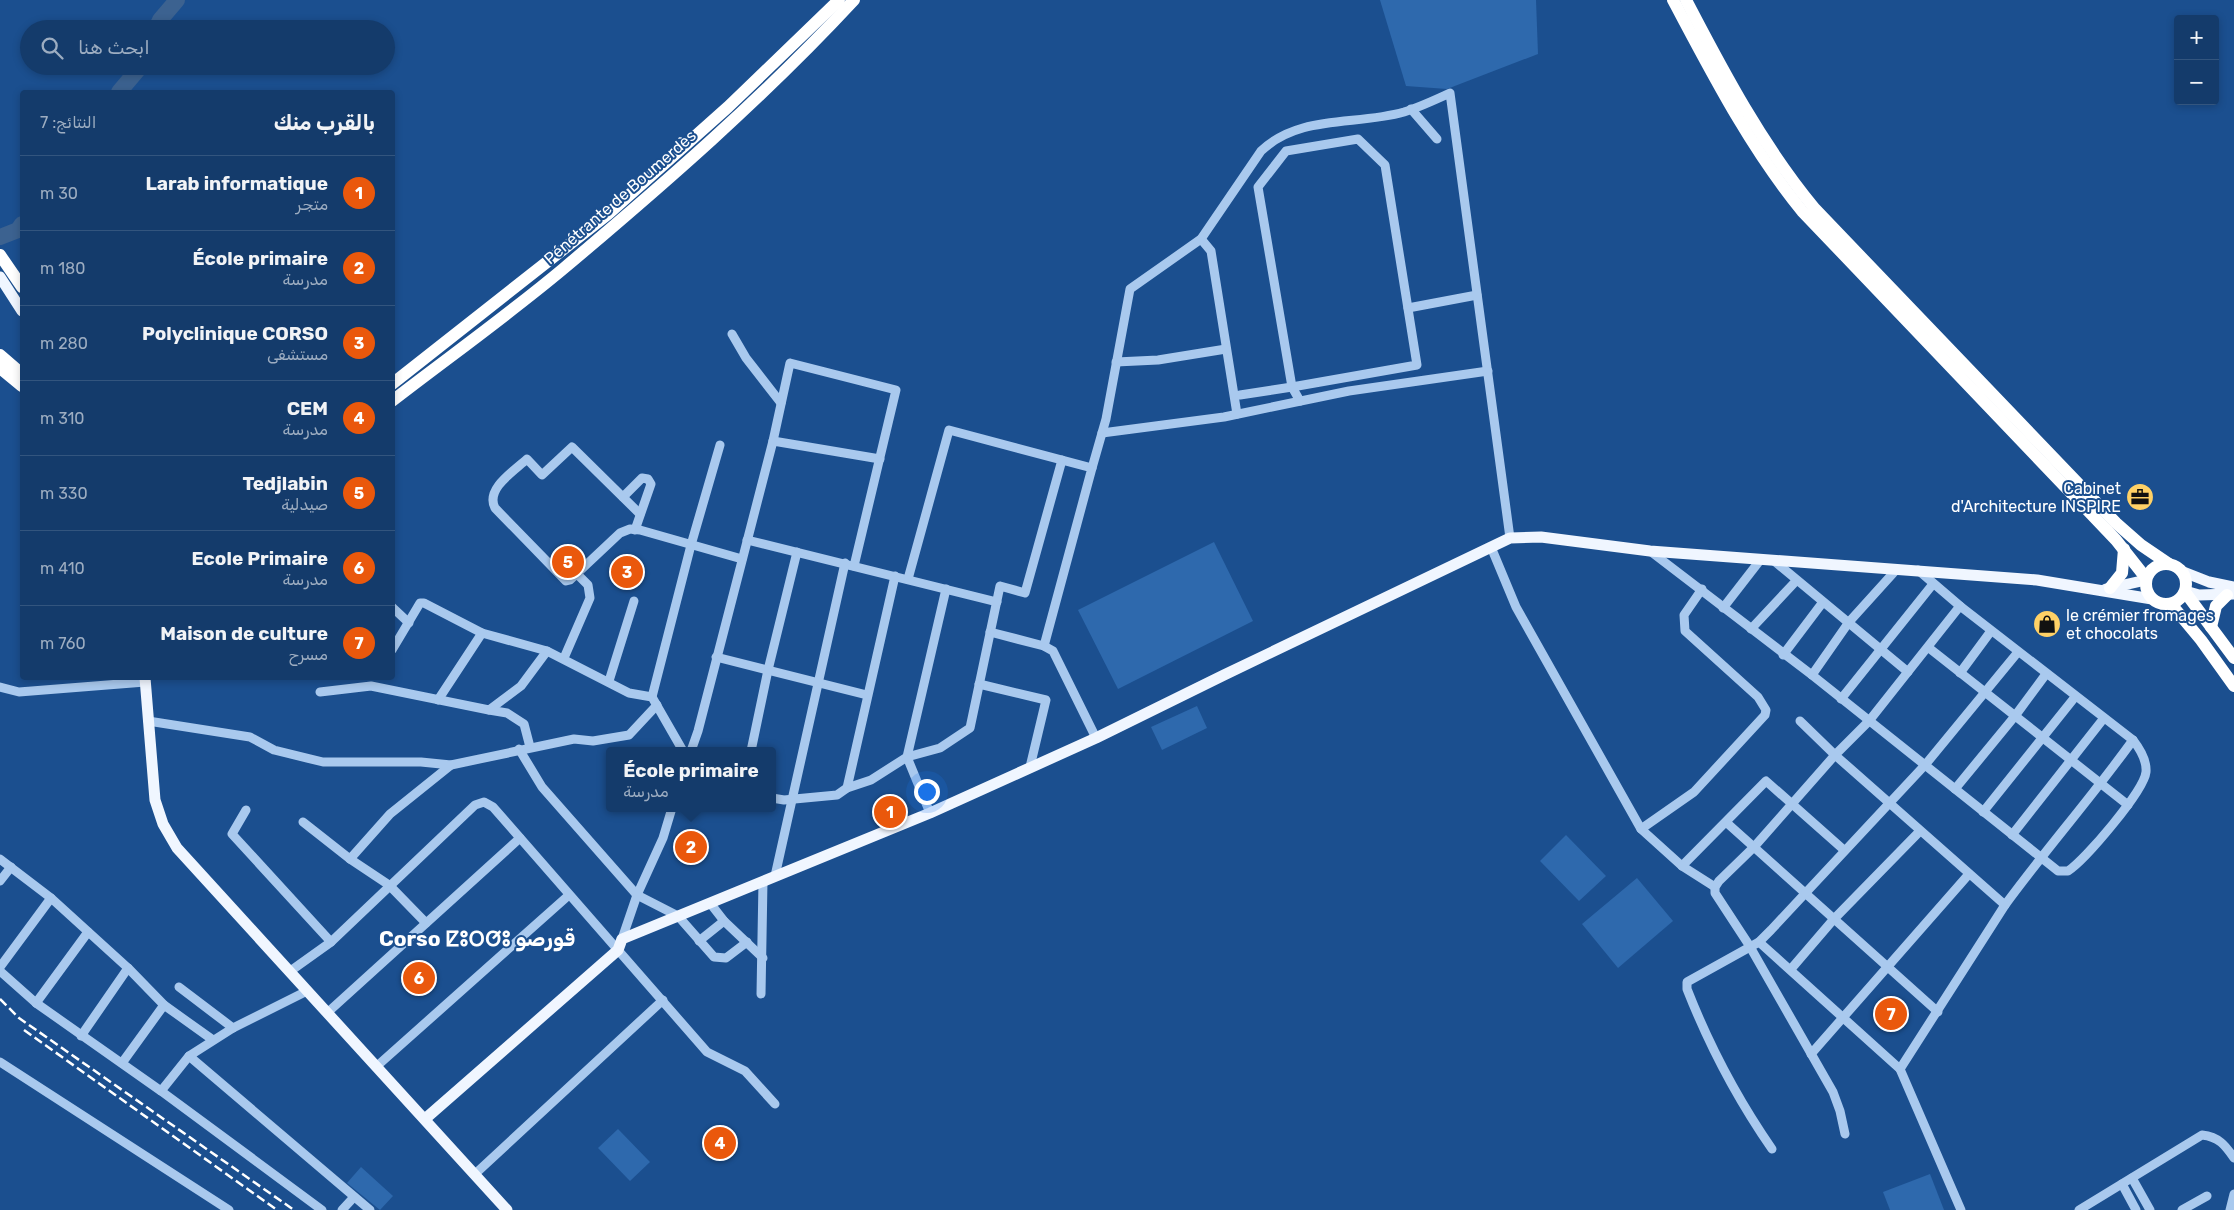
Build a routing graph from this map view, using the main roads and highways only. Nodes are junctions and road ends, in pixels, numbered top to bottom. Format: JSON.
{"nodes":[{"id":1,"x":839,"y":0,"type":"edge"},
{"id":2,"x":854,"y":0,"type":"edge"},
{"id":3,"x":1673,"y":0,"type":"edge"},
{"id":4,"x":1686,"y":0,"type":"edge"},
{"id":5,"x":0,"y":255,"type":"edge"},
{"id":6,"x":0,"y":277,"type":"edge"},
{"id":7,"x":20,"y":283,"type":"edge"},
{"id":8,"x":20,"y":308,"type":"edge"},
{"id":9,"x":0,"y":355,"type":"edge"},
{"id":10,"x":0,"y":368,"type":"edge"},
{"id":11,"x":20,"y":372,"type":"edge"},
{"id":12,"x":395,"y":382,"type":"edge"},
{"id":13,"x":20,"y":384,"type":"edge"},
{"id":14,"x":395,"y":399,"type":"edge"},
{"id":15,"x":2124,"y":549,"type":"junction"},
{"id":16,"x":2168,"y":564,"type":"junction"},
{"id":17,"x":2181,"y":571,"type":"junction"},
{"id":18,"x":2146,"y":579,"type":"junction"},
{"id":19,"x":2107,"y":589,"type":"junction"},
{"id":20,"x":2185,"y":591,"type":"junction"},
{"id":21,"x":2232,"y":592,"type":"edge"},
{"id":22,"x":2152,"y":599,"type":"junction"},
{"id":23,"x":2171,"y":604,"type":"junction"},
{"id":24,"x":2211,"y":627,"type":"junction"},
{"id":25,"x":2234,"y":658,"type":"edge"},
{"id":26,"x":145,"y":680,"type":"edge"},
{"id":27,"x":2234,"y":686,"type":"edge"},
{"id":28,"x":425,"y":1119,"type":"junction"},
{"id":29,"x":508,"y":1210,"type":"edge"}],
"edges":[{"from":1,"to":12,"type":"highway","name":"Pénétrante de Boumerdès"},
{"from":2,"to":14,"type":"highway","name":"Pénétrante de Boumerdès"},
{"from":3,"to":15,"type":"highway"},
{"from":4,"to":16,"type":"highway"},
{"from":5,"to":7,"type":"highway"},
{"from":6,"to":8,"type":"main road"},
{"from":9,"to":11,"type":"highway"},
{"from":10,"to":13,"type":"highway"},
{"from":15,"to":18,"type":"highway"},
{"from":15,"to":19,"type":"highway"},
{"from":16,"to":17,"type":"highway"},
{"from":16,"to":18,"type":"highway"},
{"from":17,"to":20,"type":"highway"},
{"from":17,"to":21,"type":"main road"},
{"from":18,"to":19,"type":"main road"},
{"from":18,"to":22,"type":"highway"},
{"from":19,"to":22,"type":"main road"},
{"from":19,"to":28,"type":"main road"},
{"from":20,"to":21,"type":"main road"},
{"from":20,"to":23,"type":"highway"},
{"from":20,"to":24,"type":"highway"},
{"from":21,"to":24,"type":"highway"},
{"from":22,"to":23,"type":"highway"},
{"from":23,"to":27,"type":"highway"},
{"from":24,"to":25,"type":"highway"},
{"from":26,"to":28,"type":"main road"},
{"from":28,"to":29,"type":"main road"}]}
